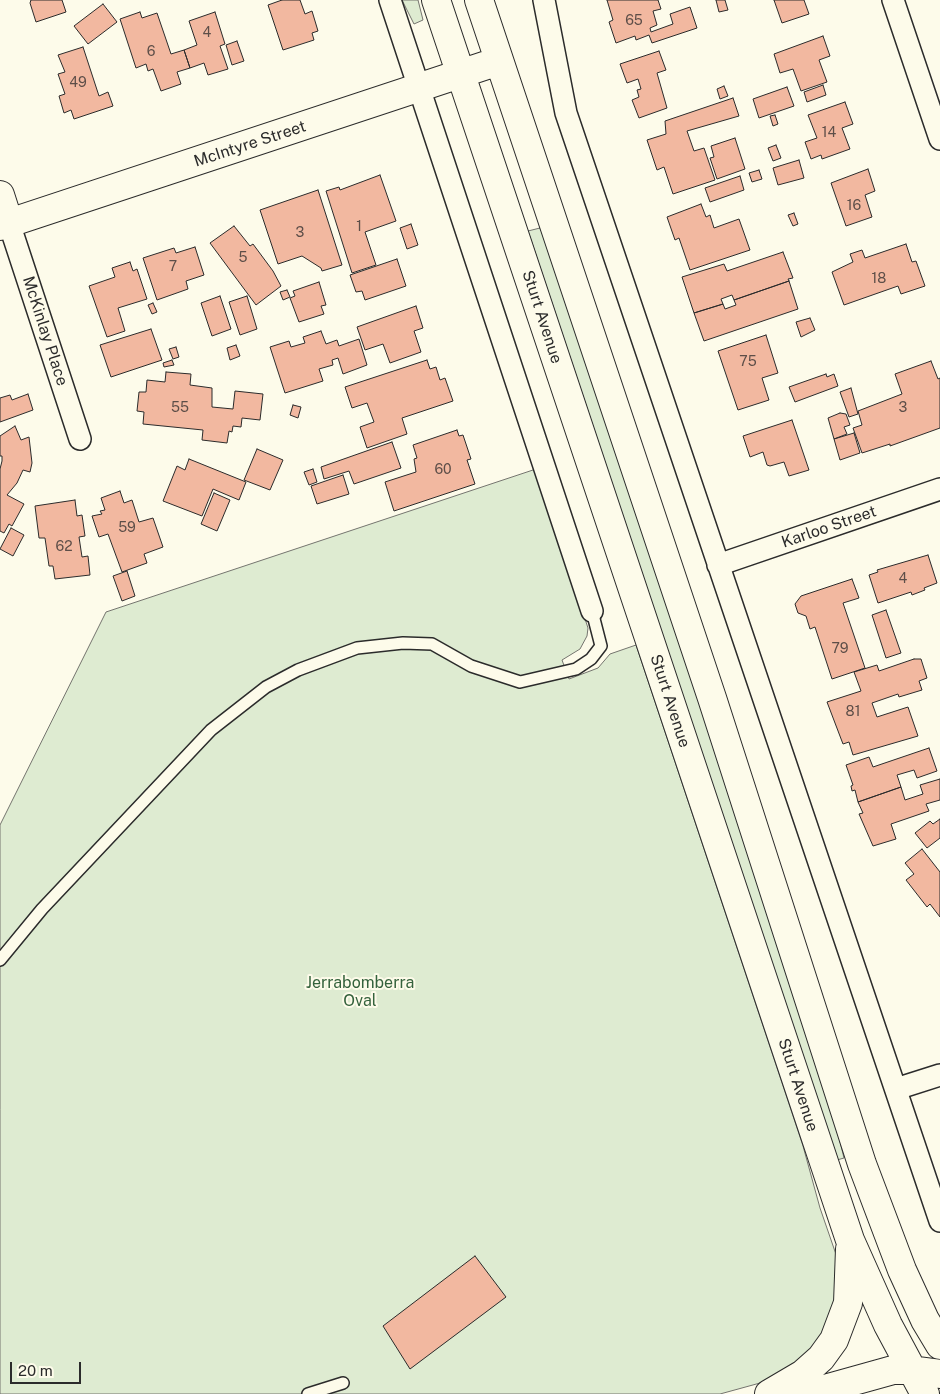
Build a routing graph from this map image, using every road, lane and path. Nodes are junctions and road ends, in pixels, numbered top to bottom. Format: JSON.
{"nodes":[{"id":1,"x":390,"y":0,"type":"edge"},
{"id":2,"x":436,"y":0,"type":"edge"},
{"id":3,"x":479,"y":0,"type":"edge"},
{"id":4,"x":544,"y":0,"type":"edge"},
{"id":5,"x":894,"y":0,"type":"edge"},
{"id":6,"x":500,"y":61,"type":"junction"},
{"id":7,"x":460,"y":74,"type":"junction"},
{"id":8,"x":419,"y":88,"type":"junction"},
{"id":9,"x":940,"y":139,"type":"edge"},
{"id":10,"x":0,"y":195,"type":"edge"},
{"id":11,"x":5,"y":225,"type":"edge"},
{"id":12,"x":80,"y":439,"type":"dead end"},
{"id":13,"x":940,"y":489,"type":"edge"},
{"id":14,"x":718,"y":564,"type":"junction"},
{"id":15,"x":592,"y":611,"type":"joint"},
{"id":16,"x":0,"y":960,"type":"edge"},
{"id":17,"x":940,"y":1075,"type":"edge"},
{"id":18,"x":836,"y":1087,"type":"junction"},
{"id":19,"x":896,"y":1089,"type":"junction"},
{"id":20,"x":940,"y":1221,"type":"edge"},
{"id":21,"x":850,"y":1240,"type":"junction"},
{"id":22,"x":940,"y":1345,"type":"edge"},
{"id":23,"x":940,"y":1374,"type":"edge"},
{"id":24,"x":905,"y":1382,"type":"edge"},
{"id":25,"x":344,"y":1383,"type":"dead end"},
{"id":26,"x":308,"y":1394,"type":"edge"},
{"id":27,"x":769,"y":1394,"type":"edge"},
{"id":28,"x":807,"y":1394,"type":"edge"},
{"id":29,"x":925,"y":1394,"type":"edge"}],
"edges":[{"from":1,"to":8,"type":"street"},
{"from":2,"to":7,"type":"main road","name":"Sturt Avenue"},
{"from":3,"to":6,"type":"main road"},
{"from":4,"to":14,"type":"street"},
{"from":5,"to":9,"type":"street"},
{"from":6,"to":7,"type":"main road","name":"McIntyre Street"},
{"from":6,"to":18,"type":"main road"},
{"from":7,"to":8,"type":"main road","name":"McIntyre Street"},
{"from":7,"to":21,"type":"main road","name":"Sturt Avenue"},
{"from":8,"to":11,"type":"main road","name":"McIntyre Street"},
{"from":8,"to":15,"type":"street"},
{"from":10,"to":11,"type":"main road"},
{"from":11,"to":12,"type":"street","name":"McKinlay Place"},
{"from":13,"to":14,"type":"street","name":"Karloo Street"},
{"from":14,"to":19,"type":"street"},
{"from":15,"to":16,"type":"lane"},
{"from":17,"to":19,"type":"street"},
{"from":18,"to":22,"type":"main road"},
{"from":18,"to":24,"type":"main road"},
{"from":19,"to":20,"type":"street"},
{"from":21,"to":24,"type":"main road","name":"Sturt Avenue"},
{"from":21,"to":27,"type":"main road"},
{"from":23,"to":24,"type":"main road"},
{"from":24,"to":28,"type":"main road"},
{"from":24,"to":29,"type":"main road","name":"Sturt Avenue"},
{"from":25,"to":26,"type":"lane"}]}
